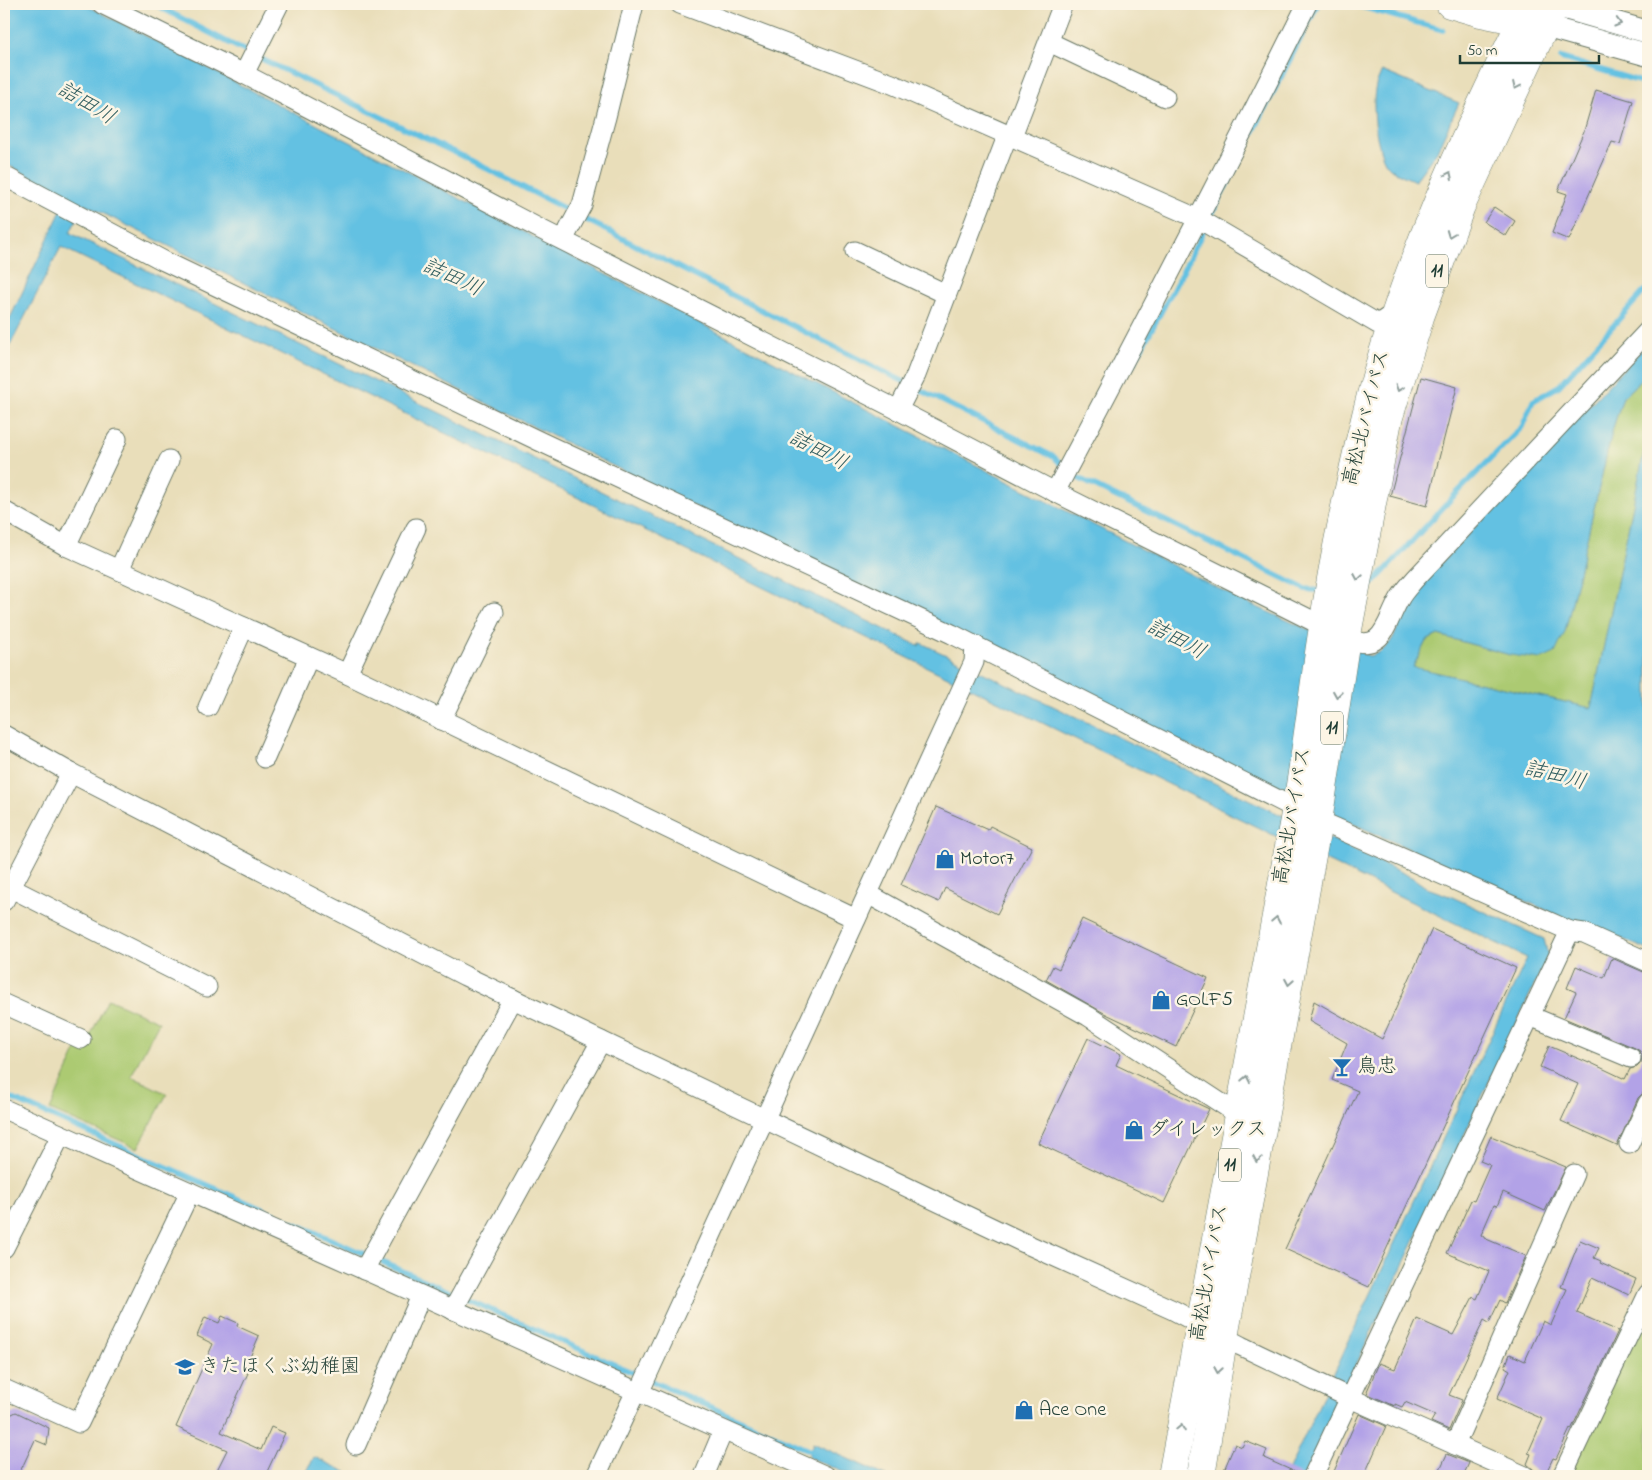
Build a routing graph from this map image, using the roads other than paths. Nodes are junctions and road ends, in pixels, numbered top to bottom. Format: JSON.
{"nodes":[{"id":1,"x":102,"y":4,"type":"edge"},
{"id":2,"x":279,"y":4,"type":"edge"},
{"id":3,"x":634,"y":4,"type":"edge"},
{"id":4,"x":680,"y":4,"type":"edge"},
{"id":5,"x":1063,"y":4,"type":"edge"},
{"id":6,"x":1306,"y":4,"type":"edge"},
{"id":7,"x":1450,"y":4,"type":"edge"},
{"id":8,"x":1542,"y":11,"type":"edge"},
{"id":9,"x":1648,"y":32,"type":"edge"},
{"id":10,"x":1048,"y":42,"type":"junction"},
{"id":11,"x":1648,"y":55,"type":"edge"},
{"id":12,"x":244,"y":74,"type":"junction"},
{"id":13,"x":1165,"y":97,"type":"dead end"},
{"id":14,"x":1010,"y":135,"type":"junction"},
{"id":15,"x":4,"y":176,"type":"edge"},
{"id":16,"x":1199,"y":218,"type":"junction"},
{"id":17,"x":567,"y":232,"type":"junction"},
{"id":18,"x":855,"y":251,"type":"dead end"},
{"id":19,"x":946,"y":294,"type":"junction"},
{"id":20,"x":1397,"y":311,"type":"junction"},
{"id":21,"x":1648,"y":331,"type":"edge"},
{"id":22,"x":901,"y":403,"type":"junction"},
{"id":23,"x":116,"y":439,"type":"dead end"},
{"id":24,"x":169,"y":460,"type":"dead end"},
{"id":25,"x":1058,"y":486,"type":"junction"},
{"id":26,"x":4,"y":511,"type":"edge"},
{"id":27,"x":1354,"y":525,"type":"junction"},
{"id":28,"x":416,"y":528,"type":"dead end"},
{"id":29,"x":66,"y":546,"type":"junction"},
{"id":30,"x":119,"y":570,"type":"junction"},
{"id":31,"x":494,"y":612,"type":"dead end"},
{"id":32,"x":244,"y":627,"type":"junction"},
{"id":33,"x":1335,"y":633,"type":"junction"},
{"id":34,"x":974,"y":654,"type":"junction"},
{"id":35,"x":310,"y":657,"type":"junction"},
{"id":36,"x":347,"y":674,"type":"junction"},
{"id":37,"x":208,"y":707,"type":"dead end"},
{"id":38,"x":441,"y":720,"type":"junction"},
{"id":39,"x":4,"y":735,"type":"edge"},
{"id":40,"x":265,"y":758,"type":"dead end"},
{"id":41,"x":71,"y":773,"type":"junction"},
{"id":42,"x":1307,"y":814,"type":"junction"},
{"id":43,"x":1299,"y":859,"type":"junction"},
{"id":44,"x":7,"y":894,"type":"edge"},
{"id":45,"x":868,"y":894,"type":"junction"},
{"id":46,"x":856,"y":920,"type":"junction"},
{"id":47,"x":1570,"y":931,"type":"junction"},
{"id":48,"x":1648,"y":962,"type":"edge"},
{"id":49,"x":208,"y":987,"type":"dead end"},
{"id":50,"x":513,"y":999,"type":"junction"},
{"id":51,"x":4,"y":1004,"type":"edge"},
{"id":52,"x":1530,"y":1016,"type":"junction"},
{"id":53,"x":81,"y":1039,"type":"dead end"},
{"id":54,"x":601,"y":1041,"type":"junction"},
{"id":55,"x":1632,"y":1058,"type":"dead end"},
{"id":56,"x":1648,"y":1102,"type":"edge"},
{"id":57,"x":4,"y":1109,"type":"edge"},
{"id":58,"x":1239,"y":1115,"type":"junction"},
{"id":59,"x":764,"y":1119,"type":"junction"},
{"id":60,"x":61,"y":1134,"type":"junction"},
{"id":61,"x":1629,"y":1144,"type":"dead end"},
{"id":62,"x":1574,"y":1174,"type":"dead end"},
{"id":63,"x":190,"y":1192,"type":"junction"},
{"id":64,"x":4,"y":1248,"type":"edge"},
{"id":65,"x":364,"y":1270,"type":"junction"},
{"id":66,"x":1648,"y":1294,"type":"edge"},
{"id":67,"x":422,"y":1296,"type":"junction"},
{"id":68,"x":453,"y":1310,"type":"junction"},
{"id":69,"x":1201,"y":1323,"type":"junction"},
{"id":70,"x":1225,"y":1336,"type":"junction"},
{"id":71,"x":4,"y":1389,"type":"edge"},
{"id":72,"x":637,"y":1392,"type":"junction"},
{"id":73,"x":1350,"y":1398,"type":"junction"},
{"id":74,"x":723,"y":1431,"type":"junction"},
{"id":75,"x":356,"y":1445,"type":"dead end"},
{"id":76,"x":1454,"y":1445,"type":"junction"},
{"id":77,"x":596,"y":1476,"type":"edge"},
{"id":78,"x":704,"y":1476,"type":"edge"},
{"id":79,"x":826,"y":1476,"type":"edge"},
{"id":80,"x":1172,"y":1476,"type":"edge"},
{"id":81,"x":1201,"y":1476,"type":"edge"},
{"id":82,"x":1313,"y":1476,"type":"edge"},
{"id":83,"x":1525,"y":1476,"type":"edge"},
{"id":84,"x":1562,"y":1476,"type":"edge"}],
"edges":[{"from":1,"to":12,"type":"street"},
{"from":2,"to":12,"type":"street"},
{"from":3,"to":17,"type":"street"},
{"from":4,"to":14,"type":"street"},
{"from":5,"to":10,"type":"street"},
{"from":6,"to":16,"type":"street"},
{"from":7,"to":8,"type":"main road"},
{"from":8,"to":9,"type":"street","one_way":true},
{"from":8,"to":11,"type":"street"},
{"from":20,"to":8,"type":"main road","name":"高松北バイパス","number":"11","one_way":true},
{"from":8,"to":27,"type":"main road","name":"高松北バイパス","number":"11","one_way":true},
{"from":10,"to":13,"type":"street"},
{"from":10,"to":14,"type":"street"},
{"from":12,"to":17,"type":"street"},
{"from":14,"to":16,"type":"street"},
{"from":14,"to":19,"type":"street"},
{"from":15,"to":34,"type":"street"},
{"from":16,"to":20,"type":"street"},
{"from":16,"to":25,"type":"street"},
{"from":17,"to":22,"type":"street"},
{"from":18,"to":19,"type":"street"},
{"from":19,"to":22,"type":"street"},
{"from":20,"to":27,"type":"main road","name":"高松北バイパス","number":"11"},
{"from":21,"to":33,"type":"street"},
{"from":22,"to":25,"type":"street"},
{"from":23,"to":29,"type":"street"},
{"from":24,"to":30,"type":"street"},
{"from":25,"to":33,"type":"street"},
{"from":26,"to":29,"type":"street"},
{"from":27,"to":33,"type":"main road","name":"高松北バイパス","number":"11"},
{"from":28,"to":36,"type":"street"},
{"from":29,"to":30,"type":"street"},
{"from":30,"to":32,"type":"street"},
{"from":31,"to":38,"type":"street"},
{"from":32,"to":35,"type":"street"},
{"from":32,"to":37,"type":"street"},
{"from":33,"to":42,"type":"main road","name":"高松北バイパス","number":"11"},
{"from":34,"to":42,"type":"street"},
{"from":34,"to":45,"type":"street"},
{"from":35,"to":36,"type":"street"},
{"from":35,"to":40,"type":"street"},
{"from":36,"to":38,"type":"street"},
{"from":38,"to":46,"type":"street"},
{"from":39,"to":41,"type":"street"},
{"from":41,"to":44,"type":"street"},
{"from":41,"to":50,"type":"street"},
{"from":42,"to":43,"type":"main road","name":"高松北バイパス","number":"11"},
{"from":42,"to":47,"type":"street"},
{"from":58,"to":43,"type":"main road","name":"高松北バイパス","number":"11","one_way":true},
{"from":43,"to":70,"type":"main road","name":"高松北バイパス","number":"11","one_way":true},
{"from":44,"to":49,"type":"street"},
{"from":45,"to":46,"type":"street"},
{"from":45,"to":58,"type":"street"},
{"from":46,"to":59,"type":"street"},
{"from":47,"to":48,"type":"street"},
{"from":47,"to":52,"type":"street"},
{"from":50,"to":54,"type":"street"},
{"from":50,"to":65,"type":"street"},
{"from":51,"to":53,"type":"street"},
{"from":52,"to":55,"type":"street"},
{"from":52,"to":73,"type":"street"},
{"from":54,"to":59,"type":"street"},
{"from":54,"to":68,"type":"street"},
{"from":56,"to":61,"type":"street"},
{"from":57,"to":60,"type":"street"},
{"from":58,"to":69,"type":"main road","name":"高松北バイパス","number":"11"},
{"from":59,"to":69,"type":"street"},
{"from":59,"to":72,"type":"street"},
{"from":60,"to":63,"type":"street"},
{"from":60,"to":64,"type":"street"},
{"from":62,"to":76,"type":"street"},
{"from":63,"to":65,"type":"street"},
{"from":63,"to":71,"type":"street"},
{"from":65,"to":67,"type":"street"},
{"from":66,"to":84,"type":"street"},
{"from":67,"to":68,"type":"street"},
{"from":67,"to":75,"type":"street"},
{"from":68,"to":72,"type":"street"},
{"from":69,"to":70,"type":"street"},
{"from":80,"to":69,"type":"main road","name":"高松北バイパス","number":"11","one_way":true},
{"from":70,"to":73,"type":"street"},
{"from":70,"to":81,"type":"main road","name":"高松北バイパス","number":"11","one_way":true},
{"from":72,"to":74,"type":"street"},
{"from":72,"to":77,"type":"street"},
{"from":73,"to":76,"type":"street"},
{"from":73,"to":82,"type":"street"},
{"from":74,"to":78,"type":"street"},
{"from":74,"to":79,"type":"street"},
{"from":76,"to":83,"type":"street"}]}
